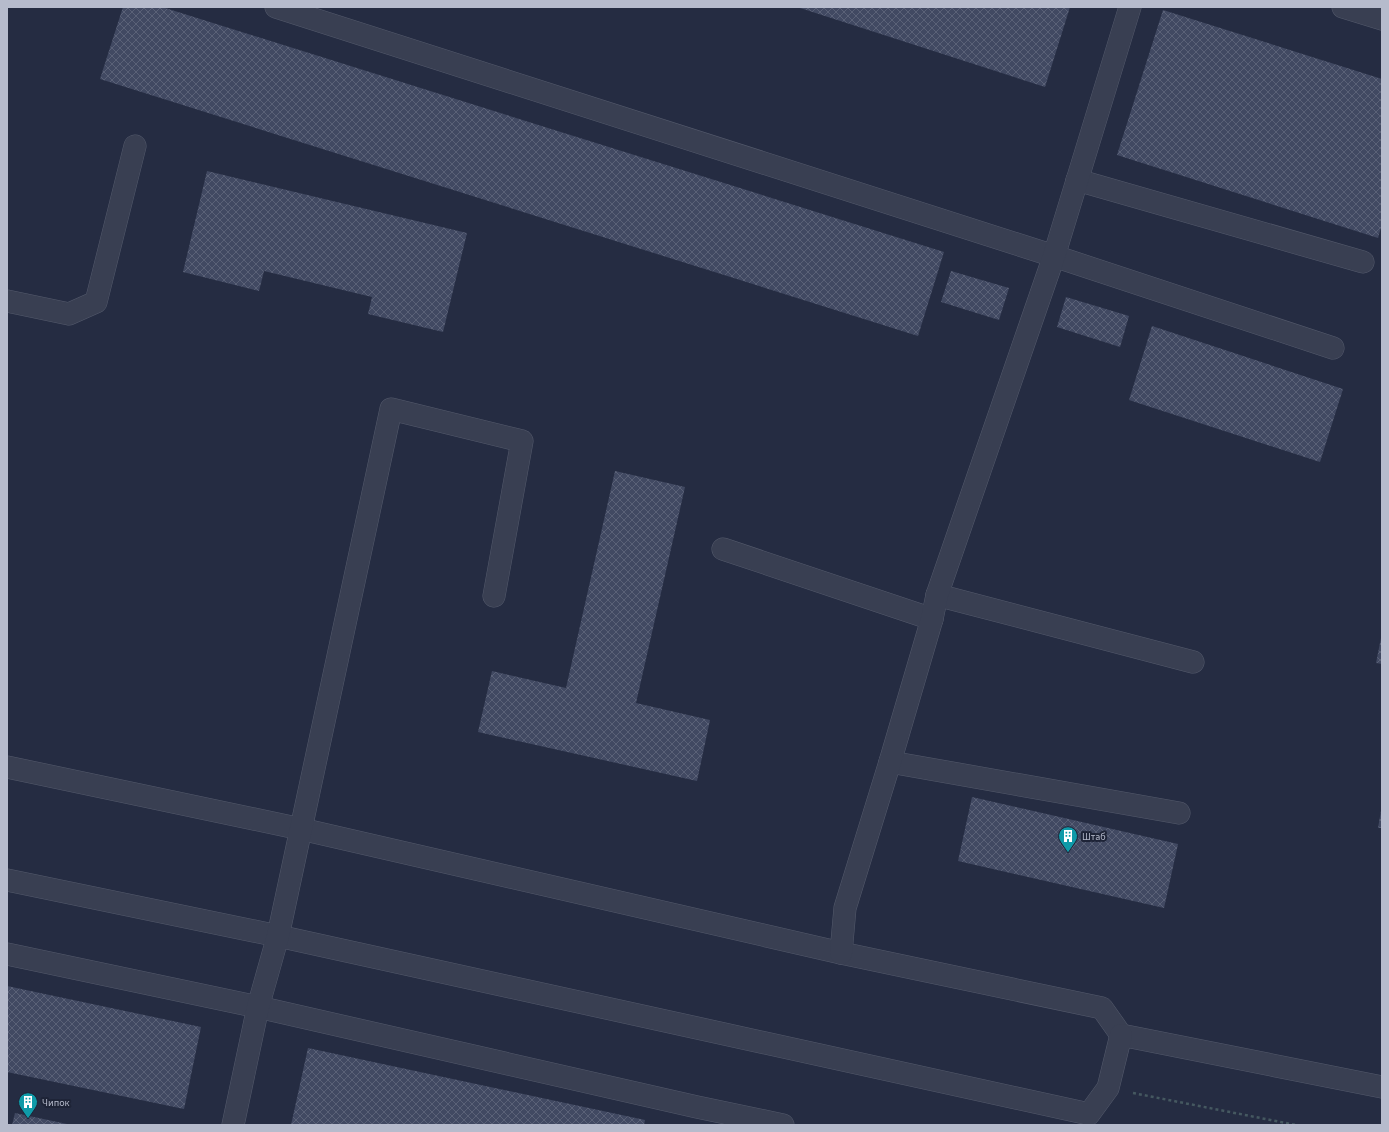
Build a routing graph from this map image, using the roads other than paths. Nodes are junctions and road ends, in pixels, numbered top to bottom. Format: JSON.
{"nodes":[{"id":1,"x":276,"y":7,"type":"edge"},
{"id":2,"x":1130,"y":7,"type":"edge"},
{"id":3,"x":1343,"y":7,"type":"edge"},
{"id":4,"x":1382,"y":19,"type":"edge"},
{"id":5,"x":136,"y":146,"type":"dead end"},
{"id":6,"x":1077,"y":180,"type":"junction"},
{"id":7,"x":1054,"y":256,"type":"junction"},
{"id":8,"x":1363,"y":262,"type":"dead end"},
{"id":9,"x":7,"y":301,"type":"edge"},
{"id":10,"x":1333,"y":348,"type":"dead end"},
{"id":11,"x":723,"y":549,"type":"dead end"},
{"id":12,"x":937,"y":595,"type":"junction"},
{"id":13,"x":494,"y":596,"type":"dead end"},
{"id":14,"x":932,"y":619,"type":"junction"},
{"id":15,"x":1193,"y":662,"type":"dead end"},
{"id":16,"x":890,"y":762,"type":"junction"},
{"id":17,"x":7,"y":767,"type":"edge"},
{"id":18,"x":1179,"y":813,"type":"dead end"},
{"id":19,"x":302,"y":829,"type":"junction"},
{"id":20,"x":7,"y":880,"type":"edge"},
{"id":21,"x":278,"y":936,"type":"junction"},
{"id":22,"x":841,"y":953,"type":"junction"},
{"id":23,"x":7,"y":954,"type":"edge"},
{"id":24,"x":258,"y":1007,"type":"junction"},
{"id":25,"x":1121,"y":1035,"type":"junction"},
{"id":26,"x":1382,"y":1087,"type":"edge"},
{"id":27,"x":1088,"y":1120,"type":"edge"},
{"id":28,"x":233,"y":1125,"type":"edge"},
{"id":29,"x":783,"y":1125,"type":"edge"}],
"edges":[{"from":1,"to":7,"type":"street"},
{"from":2,"to":6,"type":"street"},
{"from":3,"to":4,"type":"street"},
{"from":5,"to":9,"type":"street"},
{"from":6,"to":7,"type":"street"},
{"from":6,"to":8,"type":"street"},
{"from":7,"to":10,"type":"street"},
{"from":7,"to":12,"type":"street"},
{"from":11,"to":14,"type":"street"},
{"from":12,"to":14,"type":"street"},
{"from":12,"to":15,"type":"street"},
{"from":13,"to":19,"type":"street"},
{"from":14,"to":16,"type":"street"},
{"from":16,"to":18,"type":"street"},
{"from":16,"to":22,"type":"street"},
{"from":17,"to":19,"type":"street"},
{"from":19,"to":21,"type":"street"},
{"from":19,"to":22,"type":"street"},
{"from":20,"to":21,"type":"street"},
{"from":21,"to":24,"type":"street"},
{"from":21,"to":27,"type":"street"},
{"from":22,"to":25,"type":"street"},
{"from":23,"to":24,"type":"street"},
{"from":24,"to":28,"type":"street"},
{"from":24,"to":29,"type":"street"},
{"from":25,"to":26,"type":"street"},
{"from":25,"to":27,"type":"street"}]}
